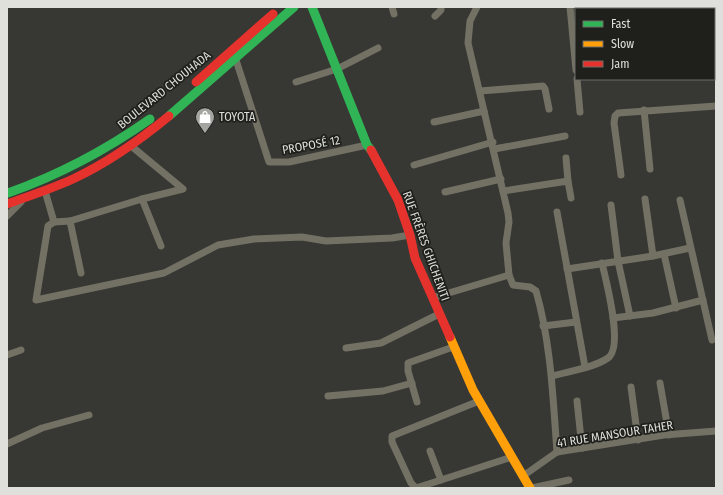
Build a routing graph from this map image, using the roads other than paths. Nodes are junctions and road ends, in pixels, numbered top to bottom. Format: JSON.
{"nodes":[{"id":1,"x":281,"y":7,"type":"edge"},
{"id":2,"x":294,"y":7,"type":"edge"},
{"id":3,"x":312,"y":7,"type":"edge"},
{"id":4,"x":441,"y":7,"type":"edge"},
{"id":5,"x":478,"y":7,"type":"edge"},
{"id":6,"x":570,"y":7,"type":"edge"},
{"id":7,"x":435,"y":16,"type":"dead end"},
{"id":8,"x":378,"y":48,"type":"dead end"},
{"id":9,"x":236,"y":60,"type":"junction"},
{"id":10,"x":575,"y":60,"type":"edge"},
{"id":11,"x":337,"y":69,"type":"junction"},
{"id":12,"x":577,"y":80,"type":"edge"},
{"id":13,"x":296,"y":82,"type":"dead end"},
{"id":14,"x":480,"y":92,"type":"junction"},
{"id":15,"x":716,"y":106,"type":"edge"},
{"id":16,"x":549,"y":109,"type":"dead end"},
{"id":17,"x":644,"y":110,"type":"junction"},
{"id":18,"x":484,"y":111,"type":"junction"},
{"id":19,"x":580,"y":112,"type":"dead end"},
{"id":20,"x":434,"y":122,"type":"dead end"},
{"id":21,"x":565,"y":136,"type":"dead end"},
{"id":22,"x":130,"y":145,"type":"junction"},
{"id":23,"x":367,"y":145,"type":"junction"},
{"id":24,"x":494,"y":146,"type":"junction"},
{"id":25,"x":566,"y":158,"type":"dead end"},
{"id":26,"x":414,"y":165,"type":"dead end"},
{"id":27,"x":650,"y":169,"type":"dead end"},
{"id":28,"x":621,"y":175,"type":"dead end"},
{"id":29,"x":501,"y":179,"type":"junction"},
{"id":30,"x":568,"y":181,"type":"junction"},
{"id":31,"x":45,"y":191,"type":"junction"},
{"id":32,"x":503,"y":191,"type":"junction"},
{"id":33,"x":446,"y":192,"type":"dead end"},
{"id":34,"x":7,"y":193,"type":"edge"},
{"id":35,"x":26,"y":197,"type":"junction"},
{"id":36,"x":571,"y":198,"type":"dead end"},
{"id":37,"x":142,"y":199,"type":"junction"},
{"id":38,"x":645,"y":199,"type":"dead end"},
{"id":39,"x":680,"y":200,"type":"dead end"},
{"id":40,"x":7,"y":204,"type":"edge"},
{"id":41,"x":611,"y":205,"type":"dead end"},
{"id":42,"x":557,"y":212,"type":"dead end"},
{"id":43,"x":7,"y":216,"type":"edge"},
{"id":44,"x":70,"y":221,"type":"junction"},
{"id":45,"x":54,"y":222,"type":"junction"},
{"id":46,"x":410,"y":235,"type":"junction"},
{"id":47,"x":161,"y":246,"type":"dead end"},
{"id":48,"x":690,"y":248,"type":"junction"},
{"id":49,"x":664,"y":254,"type":"junction"},
{"id":50,"x":653,"y":256,"type":"junction"},
{"id":51,"x":618,"y":260,"type":"junction"},
{"id":52,"x":602,"y":263,"type":"junction"},
{"id":53,"x":567,"y":269,"type":"junction"},
{"id":54,"x":81,"y":273,"type":"dead end"},
{"id":55,"x":509,"y":275,"type":"junction"},
{"id":56,"x":432,"y":298,"type":"junction"},
{"id":57,"x":703,"y":300,"type":"junction"},
{"id":58,"x":676,"y":308,"type":"junction"},
{"id":59,"x":438,"y":314,"type":"junction"},
{"id":60,"x":630,"y":316,"type":"junction"},
{"id":61,"x":613,"y":318,"type":"junction"},
{"id":62,"x":576,"y":322,"type":"junction"},
{"id":63,"x":543,"y":326,"type":"junction"},
{"id":64,"x":712,"y":340,"type":"dead end"},
{"id":65,"x":453,"y":346,"type":"junction"},
{"id":66,"x":346,"y":348,"type":"dead end"},
{"id":67,"x":21,"y":350,"type":"dead end"},
{"id":68,"x":7,"y":355,"type":"edge"},
{"id":69,"x":585,"y":367,"type":"junction"},
{"id":70,"x":552,"y":376,"type":"junction"},
{"id":71,"x":412,"y":383,"type":"junction"},
{"id":72,"x":660,"y":383,"type":"dead end"},
{"id":73,"x":631,"y":387,"type":"dead end"},
{"id":74,"x":328,"y":396,"type":"dead end"},
{"id":75,"x":479,"y":401,"type":"junction"},
{"id":76,"x":577,"y":401,"type":"dead end"},
{"id":77,"x":417,"y":402,"type":"dead end"},
{"id":78,"x":89,"y":415,"type":"dead end"},
{"id":79,"x":716,"y":432,"type":"edge"},
{"id":80,"x":669,"y":435,"type":"junction"},
{"id":81,"x":638,"y":440,"type":"junction"},
{"id":82,"x":7,"y":444,"type":"edge"},
{"id":83,"x":582,"y":448,"type":"junction"},
{"id":84,"x":430,"y":451,"type":"dead end"},
{"id":85,"x":557,"y":452,"type":"junction"},
{"id":86,"x":512,"y":458,"type":"junction"},
{"id":87,"x":523,"y":476,"type":"junction"},
{"id":88,"x":441,"y":480,"type":"junction"},
{"id":89,"x":568,"y":480,"type":"dead end"},
{"id":90,"x":416,"y":488,"type":"edge"},
{"id":91,"x":531,"y":488,"type":"edge"}],
"edges":[{"from":1,"to":34,"type":"main road","name":"BOULEVARD CHOUHADA"},
{"from":2,"to":9,"type":"main road"},
{"from":3,"to":11,"type":"main road","name":"RUE FRÈRES GHICHENITI"},
{"from":4,"to":7,"type":"street"},
{"from":5,"to":14,"type":"street"},
{"from":6,"to":10,"type":"street"},
{"from":8,"to":11,"type":"street"},
{"from":9,"to":22,"type":"main road"},
{"from":9,"to":23,"type":"street","name":"PROPOSÉ 12"},
{"from":11,"to":13,"type":"street"},
{"from":11,"to":23,"type":"main road","name":"RUE FRÈRES GHICHENITI"},
{"from":12,"to":19,"type":"street"},
{"from":14,"to":16,"type":"street"},
{"from":14,"to":18,"type":"street"},
{"from":15,"to":17,"type":"street"},
{"from":17,"to":27,"type":"street"},
{"from":17,"to":28,"type":"street"},
{"from":18,"to":20,"type":"street"},
{"from":18,"to":24,"type":"street"},
{"from":21,"to":24,"type":"street"},
{"from":22,"to":31,"type":"main road"},
{"from":22,"to":37,"type":"street"},
{"from":23,"to":46,"type":"main road","name":"RUE FRÈRES GHICHENITI"},
{"from":24,"to":26,"type":"street"},
{"from":24,"to":29,"type":"street"},
{"from":25,"to":30,"type":"street"},
{"from":29,"to":32,"type":"street"},
{"from":29,"to":33,"type":"street"},
{"from":30,"to":32,"type":"street"},
{"from":30,"to":36,"type":"street"},
{"from":31,"to":35,"type":"main road"},
{"from":31,"to":45,"type":"street"},
{"from":32,"to":55,"type":"street"},
{"from":35,"to":40,"type":"main road"},
{"from":35,"to":43,"type":"street"},
{"from":37,"to":44,"type":"street"},
{"from":37,"to":47,"type":"street"},
{"from":38,"to":50,"type":"street"},
{"from":39,"to":48,"type":"street"},
{"from":41,"to":51,"type":"street"},
{"from":42,"to":53,"type":"street"},
{"from":44,"to":45,"type":"street"},
{"from":44,"to":54,"type":"street"},
{"from":45,"to":46,"type":"street"},
{"from":46,"to":56,"type":"main road","name":"RUE FRÈRES GHICHENITI"},
{"from":48,"to":49,"type":"street"},
{"from":48,"to":57,"type":"street"},
{"from":49,"to":50,"type":"street"},
{"from":49,"to":58,"type":"street"},
{"from":50,"to":51,"type":"street"},
{"from":51,"to":52,"type":"street"},
{"from":51,"to":60,"type":"street"},
{"from":52,"to":53,"type":"street"},
{"from":52,"to":61,"type":"street"},
{"from":53,"to":62,"type":"street"},
{"from":55,"to":56,"type":"street"},
{"from":55,"to":63,"type":"street"},
{"from":56,"to":59,"type":"main road","name":"RUE FRÈRES GHICHENITI"},
{"from":57,"to":58,"type":"street"},
{"from":57,"to":64,"type":"street"},
{"from":58,"to":60,"type":"street"},
{"from":59,"to":65,"type":"main road","name":"RUE FRÈRES GHICHENITI"},
{"from":59,"to":66,"type":"street"},
{"from":60,"to":61,"type":"street"},
{"from":61,"to":69,"type":"street"},
{"from":62,"to":63,"type":"street"},
{"from":62,"to":69,"type":"street"},
{"from":63,"to":70,"type":"street"},
{"from":65,"to":71,"type":"street"},
{"from":65,"to":75,"type":"main road","name":"RUE FRÈRES GHICHENITI"},
{"from":67,"to":68,"type":"street"},
{"from":69,"to":70,"type":"street"},
{"from":70,"to":85,"type":"street"},
{"from":71,"to":74,"type":"street"},
{"from":71,"to":77,"type":"street"},
{"from":72,"to":80,"type":"street"},
{"from":73,"to":81,"type":"street"},
{"from":75,"to":86,"type":"main road","name":"RUE FRÈRES GHICHENITI"},
{"from":75,"to":90,"type":"street"},
{"from":76,"to":83,"type":"street"},
{"from":78,"to":82,"type":"street"},
{"from":79,"to":80,"type":"street","name":"41 RUE MANSOUR TAHER"},
{"from":80,"to":81,"type":"street","name":"41 RUE MANSOUR TAHER"},
{"from":81,"to":83,"type":"street","name":"41 RUE MANSOUR TAHER"},
{"from":83,"to":85,"type":"street","name":"41 RUE MANSOUR TAHER"},
{"from":84,"to":88,"type":"street"},
{"from":85,"to":87,"type":"street","name":"41 RUE MANSOUR TAHER"},
{"from":86,"to":87,"type":"main road","name":"RUE FRÈRES GHICHENITI"},
{"from":86,"to":88,"type":"street"},
{"from":87,"to":91,"type":"main road","name":"RUE FRÈRES GHICHENITI"},
{"from":88,"to":90,"type":"street"},
{"from":89,"to":91,"type":"street"}]}
